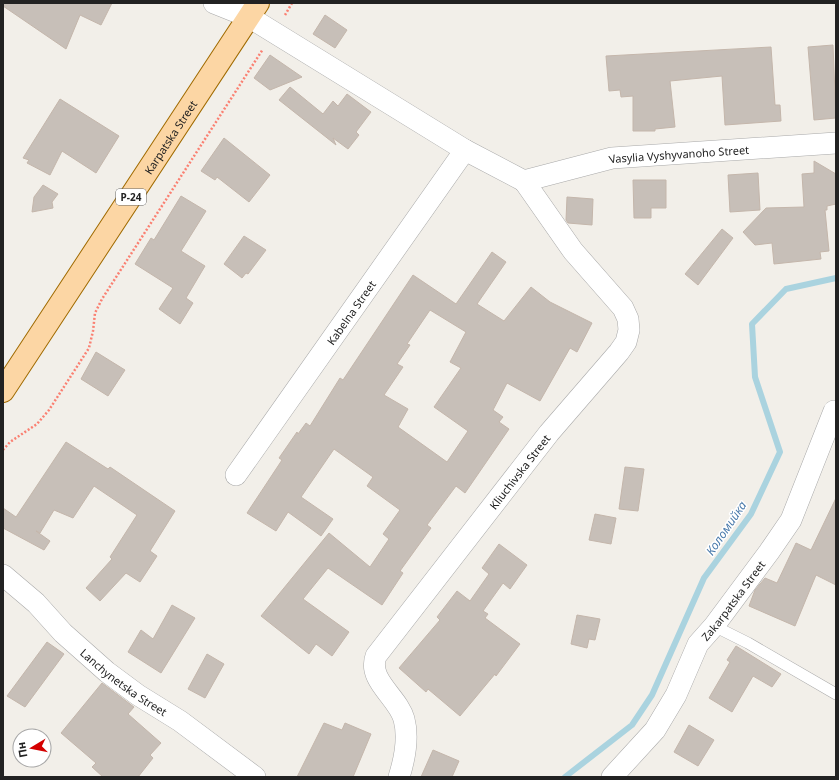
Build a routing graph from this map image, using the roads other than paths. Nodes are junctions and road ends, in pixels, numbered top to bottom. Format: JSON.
{"nodes":[{"id":1,"x":214,"y":3,"type":"edge"},
{"id":2,"x":254,"y":10,"type":"edge"},
{"id":3,"x":836,"y":143,"type":"edge"},
{"id":4,"x":465,"y":150,"type":"junction"},
{"id":5,"x":524,"y":181,"type":"junction"},
{"id":6,"x":3,"y":391,"type":"edge"},
{"id":7,"x":835,"y":411,"type":"edge"},
{"id":8,"x":236,"y":475,"type":"dead end"},
{"id":9,"x":3,"y":575,"type":"edge"},
{"id":10,"x":714,"y":626,"type":"junction"},
{"id":11,"x":836,"y":694,"type":"edge"},
{"id":12,"x":255,"y":777,"type":"edge"},
{"id":13,"x":399,"y":777,"type":"edge"},
{"id":14,"x":612,"y":777,"type":"edge"}],
"edges":[{"from":1,"to":2,"type":"street"},
{"from":2,"to":4,"type":"street"},
{"from":2,"to":6,"type":"main road","name":"Karpatska Street","number":"Р-24"},
{"from":3,"to":5,"type":"street","name":"Vasylia Vyshyvanoho Street"},
{"from":4,"to":5,"type":"street"},
{"from":4,"to":8,"type":"street","name":"Kabelna Street"},
{"from":5,"to":13,"type":"street","name":"Kliuchivska Street"},
{"from":7,"to":10,"type":"street","name":"Zakarpatska Street"},
{"from":9,"to":12,"type":"street","name":"Lanchynetska Street"},
{"from":10,"to":11,"type":"lane"},
{"from":10,"to":14,"type":"street","name":"Zakarpatska Street"}]}
